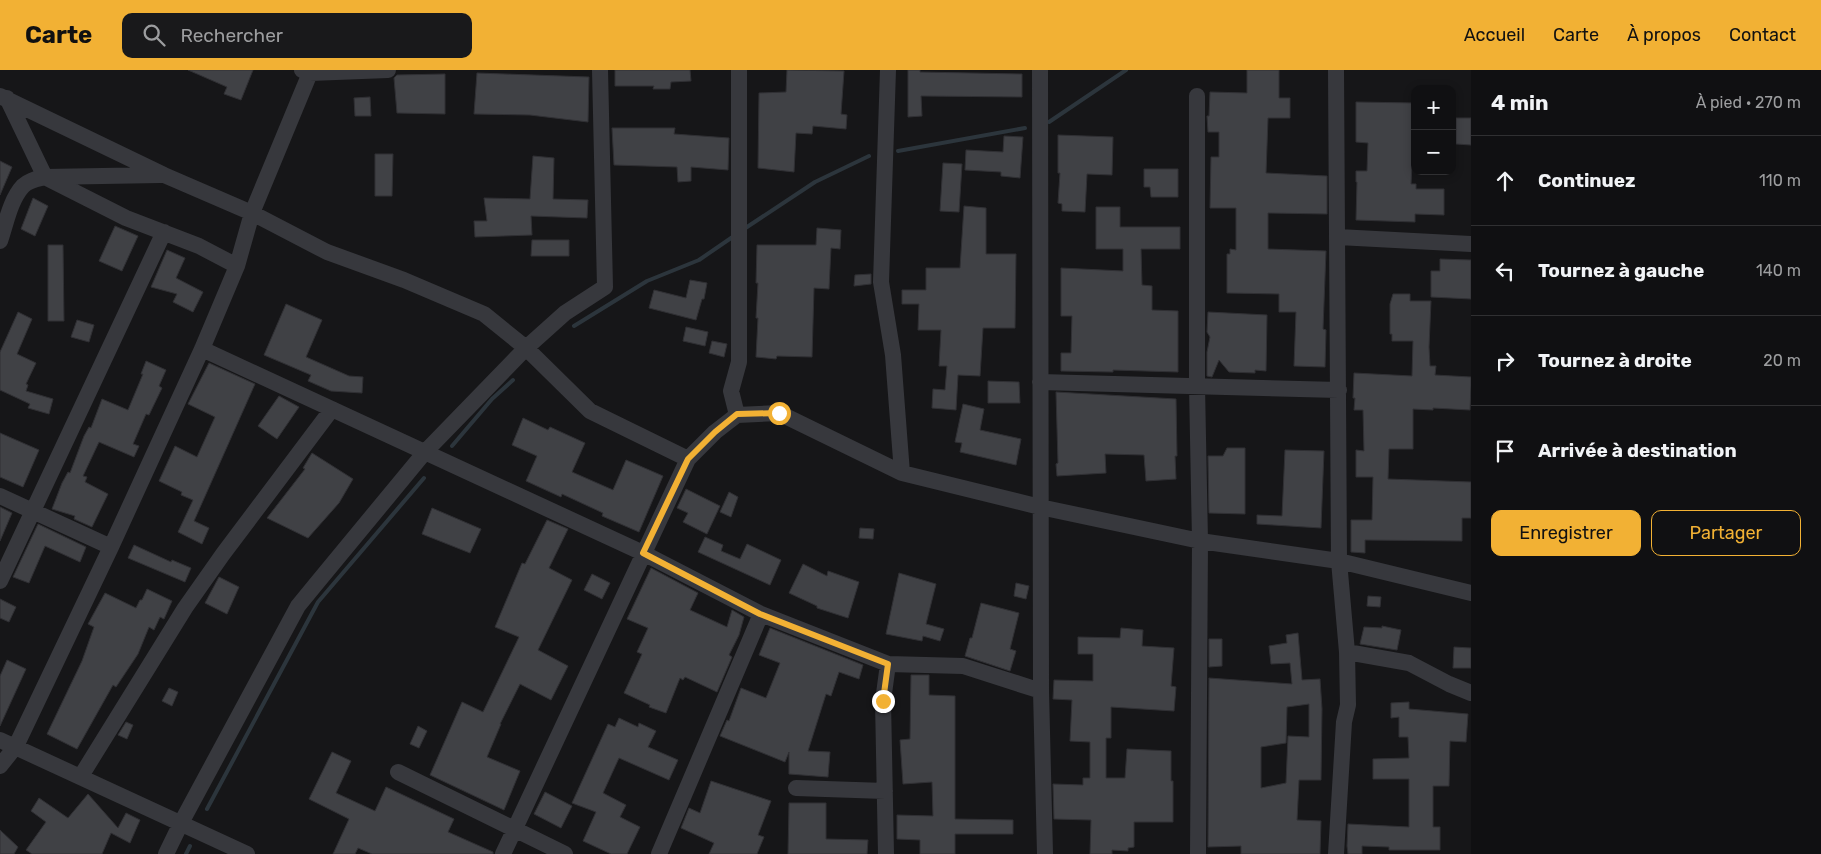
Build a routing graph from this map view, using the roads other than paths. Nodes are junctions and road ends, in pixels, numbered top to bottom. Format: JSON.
{"nodes":[{"id":1,"x":388,"y":70,"type":"edge"},
{"id":2,"x":600,"y":70,"type":"edge"},
{"id":3,"x":739,"y":70,"type":"edge"},
{"id":4,"x":888,"y":70,"type":"edge"},
{"id":5,"x":1040,"y":70,"type":"edge"},
{"id":6,"x":1336,"y":70,"type":"edge"},
{"id":7,"x":308,"y":71,"type":"edge"},
{"id":8,"x":1197,"y":96,"type":"dead end"},
{"id":9,"x":3,"y":97,"type":"edge"},
{"id":10,"x":164,"y":175,"type":"junction"},
{"id":11,"x":45,"y":177,"type":"junction"},
{"id":12,"x":252,"y":213,"type":"junction"},
{"id":13,"x":164,"y":232,"type":"junction"},
{"id":14,"x":1338,"y":237,"type":"junction"},
{"id":15,"x":0,"y":241,"type":"edge"},
{"id":16,"x":1471,"y":244,"type":"edge"},
{"id":17,"x":237,"y":266,"type":"junction"},
{"id":18,"x":526,"y":348,"type":"junction"},
{"id":19,"x":202,"y":349,"type":"junction"},
{"id":20,"x":1040,"y":382,"type":"junction"},
{"id":21,"x":1197,"y":386,"type":"junction"},
{"id":22,"x":1339,"y":390,"type":"junction"},
{"id":23,"x":332,"y":409,"type":"junction"},
{"id":24,"x":737,"y":414,"type":"junction"},
{"id":25,"x":425,"y":452,"type":"junction"},
{"id":26,"x":688,"y":459,"type":"junction"},
{"id":27,"x":902,"y":472,"type":"junction"},
{"id":28,"x":0,"y":496,"type":"edge"},
{"id":29,"x":1040,"y":507,"type":"junction"},
{"id":30,"x":32,"y":511,"type":"junction"},
{"id":31,"x":1200,"y":542,"type":"junction"},
{"id":32,"x":111,"y":547,"type":"junction"},
{"id":33,"x":643,"y":553,"type":"junction"},
{"id":34,"x":1339,"y":561,"type":"junction"},
{"id":35,"x":0,"y":581,"type":"edge"},
{"id":36,"x":1471,"y":593,"type":"edge"},
{"id":37,"x":760,"y":614,"type":"junction"},
{"id":38,"x":1347,"y":652,"type":"junction"},
{"id":39,"x":888,"y":664,"type":"junction"},
{"id":40,"x":1041,"y":691,"type":"junction"},
{"id":41,"x":1471,"y":693,"type":"edge"},
{"id":42,"x":0,"y":740,"type":"edge"},
{"id":43,"x":16,"y":746,"type":"junction"},
{"id":44,"x":0,"y":766,"type":"edge"},
{"id":45,"x":398,"y":772,"type":"dead end"},
{"id":46,"x":81,"y":776,"type":"junction"},
{"id":47,"x":796,"y":788,"type":"dead end"},
{"id":48,"x":885,"y":791,"type":"junction"},
{"id":49,"x":181,"y":823,"type":"junction"},
{"id":50,"x":515,"y":829,"type":"junction"},
{"id":51,"x":166,"y":854,"type":"edge"},
{"id":52,"x":247,"y":854,"type":"edge"},
{"id":53,"x":503,"y":854,"type":"edge"},
{"id":54,"x":565,"y":854,"type":"edge"},
{"id":55,"x":658,"y":854,"type":"edge"},
{"id":56,"x":886,"y":854,"type":"edge"},
{"id":57,"x":1045,"y":854,"type":"edge"},
{"id":58,"x":1198,"y":854,"type":"edge"},
{"id":59,"x":1336,"y":854,"type":"edge"}],
"edges":[{"from":1,"to":7,"type":"street"},
{"from":2,"to":18,"type":"street"},
{"from":3,"to":24,"type":"street"},
{"from":4,"to":27,"type":"street"},
{"from":5,"to":20,"type":"street"},
{"from":6,"to":14,"type":"street"},
{"from":7,"to":12,"type":"street"},
{"from":8,"to":21,"type":"street"},
{"from":9,"to":10,"type":"street"},
{"from":9,"to":11,"type":"street"},
{"from":10,"to":11,"type":"street"},
{"from":10,"to":12,"type":"street"},
{"from":11,"to":13,"type":"street"},
{"from":11,"to":15,"type":"street"},
{"from":12,"to":17,"type":"street"},
{"from":12,"to":18,"type":"street"},
{"from":13,"to":17,"type":"street"},
{"from":13,"to":30,"type":"street"},
{"from":14,"to":16,"type":"street"},
{"from":14,"to":22,"type":"street"},
{"from":17,"to":19,"type":"street"},
{"from":18,"to":25,"type":"street"},
{"from":18,"to":26,"type":"street"},
{"from":19,"to":23,"type":"street"},
{"from":19,"to":32,"type":"street"},
{"from":20,"to":21,"type":"street"},
{"from":20,"to":29,"type":"street"},
{"from":21,"to":22,"type":"street"},
{"from":21,"to":31,"type":"street"},
{"from":22,"to":34,"type":"street"},
{"from":23,"to":25,"type":"street"},
{"from":23,"to":46,"type":"street"},
{"from":24,"to":26,"type":"street"},
{"from":24,"to":27,"type":"street"},
{"from":25,"to":33,"type":"street"},
{"from":25,"to":49,"type":"street"},
{"from":26,"to":33,"type":"street"},
{"from":27,"to":29,"type":"street"},
{"from":28,"to":30,"type":"street"},
{"from":29,"to":31,"type":"street"},
{"from":29,"to":40,"type":"street"},
{"from":30,"to":32,"type":"street"},
{"from":30,"to":35,"type":"street"},
{"from":31,"to":34,"type":"street"},
{"from":31,"to":58,"type":"street"},
{"from":32,"to":43,"type":"street"},
{"from":33,"to":37,"type":"street"},
{"from":33,"to":50,"type":"street"},
{"from":34,"to":36,"type":"street"},
{"from":34,"to":38,"type":"street"},
{"from":37,"to":39,"type":"street"},
{"from":37,"to":55,"type":"street"},
{"from":38,"to":41,"type":"street"},
{"from":38,"to":59,"type":"street"},
{"from":39,"to":40,"type":"street"},
{"from":39,"to":48,"type":"street"},
{"from":40,"to":57,"type":"street"},
{"from":42,"to":43,"type":"street"},
{"from":43,"to":44,"type":"street"},
{"from":43,"to":46,"type":"street"},
{"from":45,"to":50,"type":"street"},
{"from":46,"to":49,"type":"street"},
{"from":47,"to":48,"type":"street"},
{"from":48,"to":56,"type":"street"},
{"from":49,"to":51,"type":"street"},
{"from":49,"to":52,"type":"street"},
{"from":50,"to":53,"type":"street"},
{"from":50,"to":54,"type":"street"}]}
